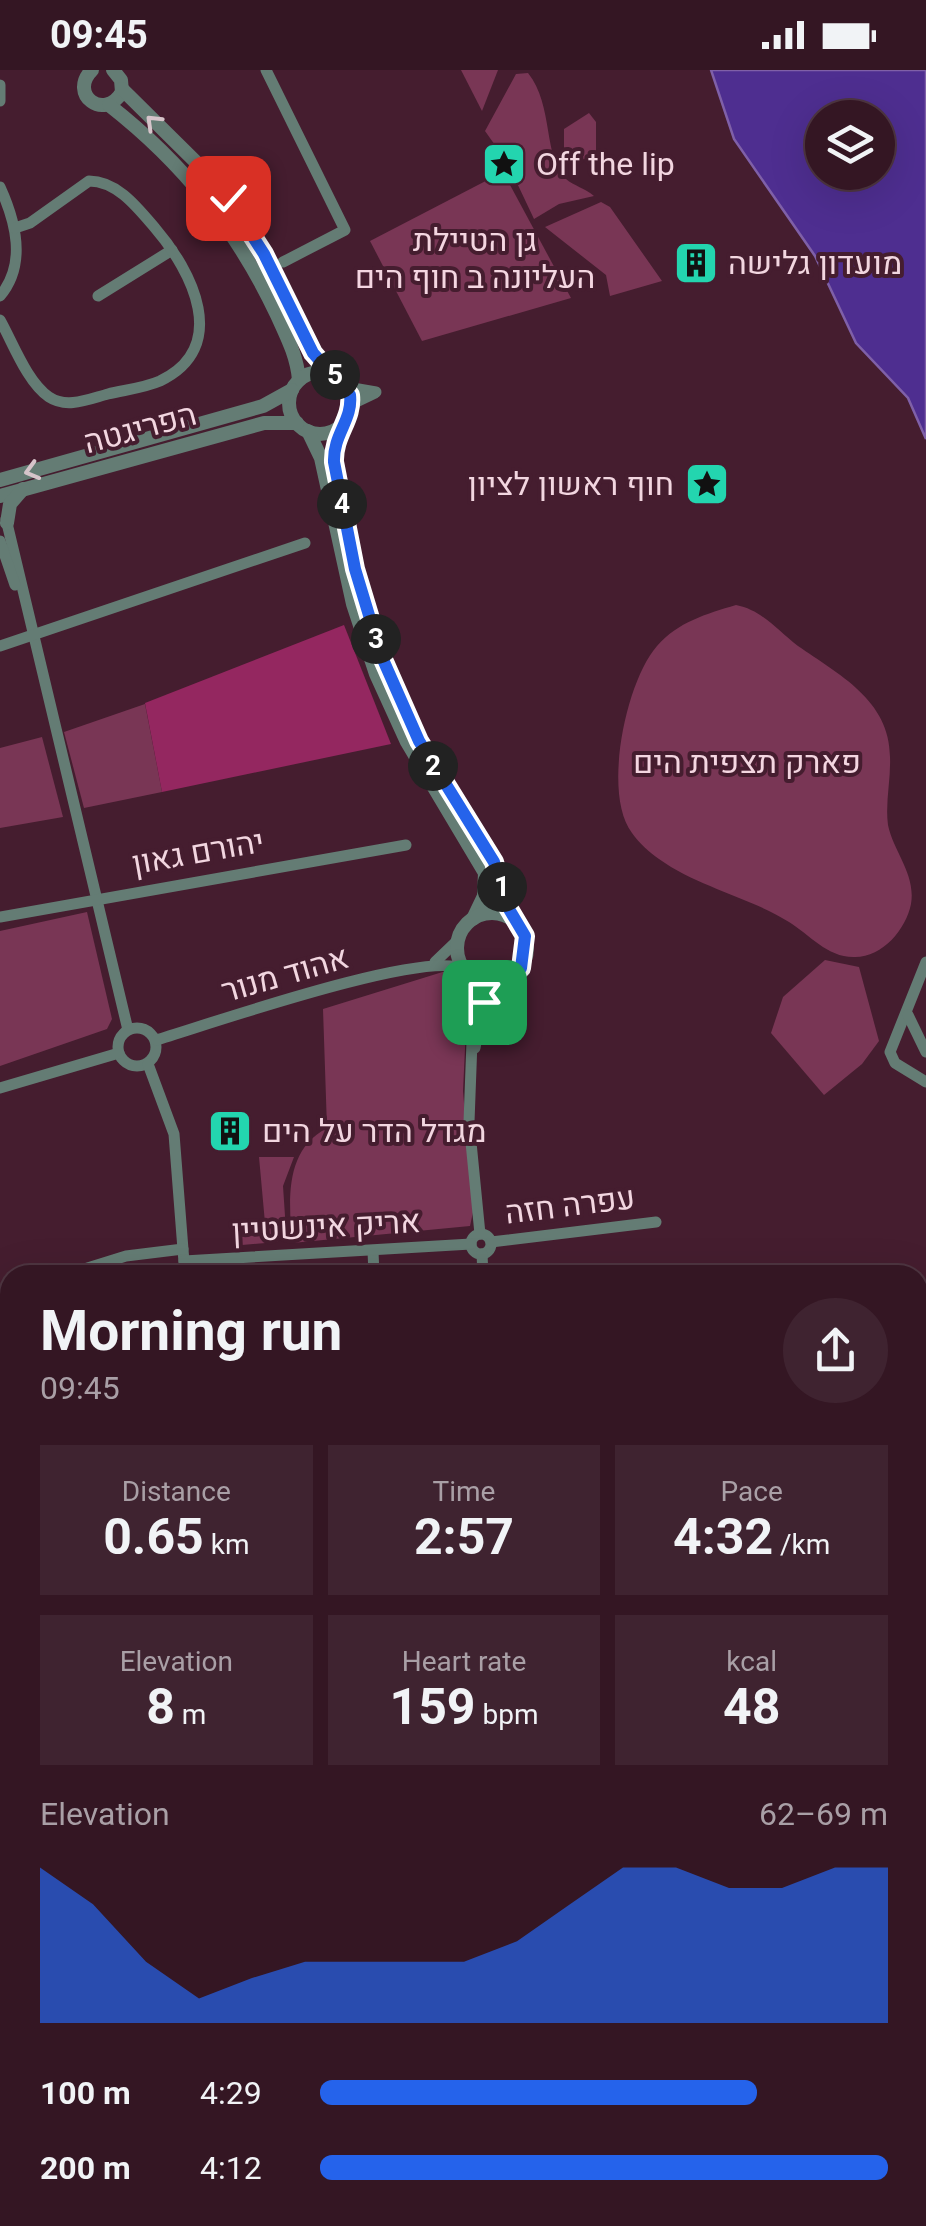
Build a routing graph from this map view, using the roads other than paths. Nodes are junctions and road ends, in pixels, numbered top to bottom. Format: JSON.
{"nodes":[{"id":1,"x":266,"y":70,"type":"edge"},
{"id":2,"x":83,"y":74,"type":"edge"},
{"id":3,"x":121,"y":77,"type":"edge"},
{"id":4,"x":0,"y":85,"type":"edge"},
{"id":5,"x":0,"y":101,"type":"edge"},
{"id":6,"x":109,"y":106,"type":"junction"},
{"id":7,"x":0,"y":187,"type":"edge"},
{"id":8,"x":15,"y":228,"type":"junction"},
{"id":9,"x":172,"y":250,"type":"junction"},
{"id":10,"x":264,"y":254,"type":"junction"},
{"id":11,"x":283,"y":262,"type":"junction"},
{"id":12,"x":272,"y":274,"type":"junction"},
{"id":13,"x":0,"y":296,"type":"edge"},
{"id":14,"x":98,"y":296,"type":"dead end"},
{"id":15,"x":0,"y":320,"type":"edge"},
{"id":16,"x":326,"y":372,"type":"junction"},
{"id":17,"x":296,"y":385,"type":"junction"},
{"id":18,"x":347,"y":387,"type":"junction"},
{"id":19,"x":352,"y":404,"type":"junction"},
{"id":20,"x":341,"y":427,"type":"junction"},
{"id":21,"x":302,"y":428,"type":"junction"},
{"id":22,"x":0,"y":480,"type":"edge"},
{"id":23,"x":23,"y":489,"type":"junction"},
{"id":24,"x":0,"y":495,"type":"edge"},
{"id":25,"x":8,"y":523,"type":"junction"},
{"id":26,"x":0,"y":542,"type":"edge"},
{"id":27,"x":305,"y":543,"type":"dead end"},
{"id":28,"x":33,"y":635,"type":"junction"},
{"id":29,"x":0,"y":646,"type":"edge"},
{"id":30,"x":406,"y":845,"type":"dead end"},
{"id":31,"x":96,"y":898,"type":"junction"},
{"id":32,"x":0,"y":917,"type":"edge"},
{"id":33,"x":473,"y":919,"type":"junction"},
{"id":34,"x":514,"y":921,"type":"junction"},
{"id":35,"x":458,"y":940,"type":"junction"},
{"id":36,"x":926,"y":962,"type":"edge"},
{"id":37,"x":431,"y":965,"type":"junction"},
{"id":38,"x":466,"y":972,"type":"junction"},
{"id":39,"x":504,"y":981,"type":"junction"},
{"id":40,"x":908,"y":1015,"type":"junction"},
{"id":41,"x":128,"y":1030,"type":"junction"},
{"id":42,"x":156,"y":1040,"type":"junction"},
{"id":43,"x":892,"y":1042,"type":"junction"},
{"id":44,"x":924,"y":1049,"type":"edge"},
{"id":45,"x":119,"y":1053,"type":"junction"},
{"id":46,"x":148,"y":1064,"type":"junction"},
{"id":47,"x":468,"y":1081,"type":"junction"},
{"id":48,"x":926,"y":1082,"type":"edge"},
{"id":49,"x":0,"y":1088,"type":"edge"},
{"id":50,"x":656,"y":1222,"type":"dead end"},
{"id":51,"x":481,"y":1240,"type":"junction"},
{"id":52,"x":373,"y":1251,"type":"junction"},
{"id":53,"x":184,"y":1255,"type":"junction"},
{"id":54,"x":97,"y":1265,"type":"edge"},
{"id":55,"x":184,"y":1265,"type":"edge"},
{"id":56,"x":374,"y":1265,"type":"edge"},
{"id":57,"x":483,"y":1265,"type":"edge"}],
"edges":[{"from":1,"to":11,"type":"street"},
{"from":2,"to":6,"type":"street"},
{"from":3,"to":6,"type":"street"},
{"from":10,"to":3,"type":"street","one_way":true},
{"from":4,"to":5,"type":"street"},
{"from":6,"to":17,"type":"street"},
{"from":7,"to":8,"type":"street"},
{"from":8,"to":9,"type":"street"},
{"from":8,"to":13,"type":"street"},
{"from":9,"to":14,"type":"street"},
{"from":9,"to":15,"type":"street"},
{"from":10,"to":11,"type":"street"},
{"from":10,"to":12,"type":"street"},
{"from":11,"to":12,"type":"street"},
{"from":12,"to":16,"type":"street"},
{"from":16,"to":17,"type":"street"},
{"from":16,"to":18,"type":"street"},
{"from":17,"to":21,"type":"street"},
{"from":17,"to":22,"type":"street","name":"הפריגטה","one_way":true},
{"from":18,"to":19,"type":"street"},
{"from":18,"to":19,"type":"street"},
{"from":19,"to":20,"type":"street"},
{"from":20,"to":21,"type":"street"},
{"from":20,"to":34,"type":"street"},
{"from":21,"to":23,"type":"street","name":"הפריגטה"},
{"from":21,"to":33,"type":"street"},
{"from":23,"to":24,"type":"street","name":"הפריגטה"},
{"from":23,"to":25,"type":"street"},
{"from":24,"to":25,"type":"street"},
{"from":25,"to":28,"type":"street"},
{"from":26,"to":28,"type":"street"},
{"from":27,"to":28,"type":"street"},
{"from":28,"to":29,"type":"street"},
{"from":28,"to":31,"type":"street"},
{"from":30,"to":31,"type":"street","name":"יהורם גאון"},
{"from":31,"to":32,"type":"street","name":"יהורם גאון"},
{"from":31,"to":41,"type":"street"},
{"from":33,"to":34,"type":"street"},
{"from":33,"to":35,"type":"street"},
{"from":34,"to":39,"type":"street"},
{"from":35,"to":37,"type":"street"},
{"from":35,"to":38,"type":"street"},
{"from":36,"to":40,"type":"street"},
{"from":37,"to":38,"type":"street","name":"אהוד מנור"},
{"from":37,"to":42,"type":"street","name":"אהוד מנור"},
{"from":38,"to":39,"type":"street"},
{"from":38,"to":47,"type":"street"},
{"from":39,"to":47,"type":"street"},
{"from":40,"to":43,"type":"street"},
{"from":40,"to":44,"type":"street"},
{"from":41,"to":42,"type":"street"},
{"from":41,"to":45,"type":"street"},
{"from":42,"to":46,"type":"street"},
{"from":43,"to":44,"type":"street"},
{"from":43,"to":48,"type":"street"},
{"from":45,"to":46,"type":"street"},
{"from":45,"to":49,"type":"street"},
{"from":46,"to":53,"type":"street"},
{"from":47,"to":51,"type":"street"},
{"from":50,"to":51,"type":"street","name":"עפרה חזה"},
{"from":51,"to":52,"type":"street","name":"אריק אינשטיין"},
{"from":51,"to":57,"type":"street"},
{"from":52,"to":53,"type":"street","name":"אריק אינשטיין"},
{"from":52,"to":56,"type":"street"},
{"from":53,"to":54,"type":"street","name":"אריק אינשטיין"},
{"from":53,"to":55,"type":"street"}]}
